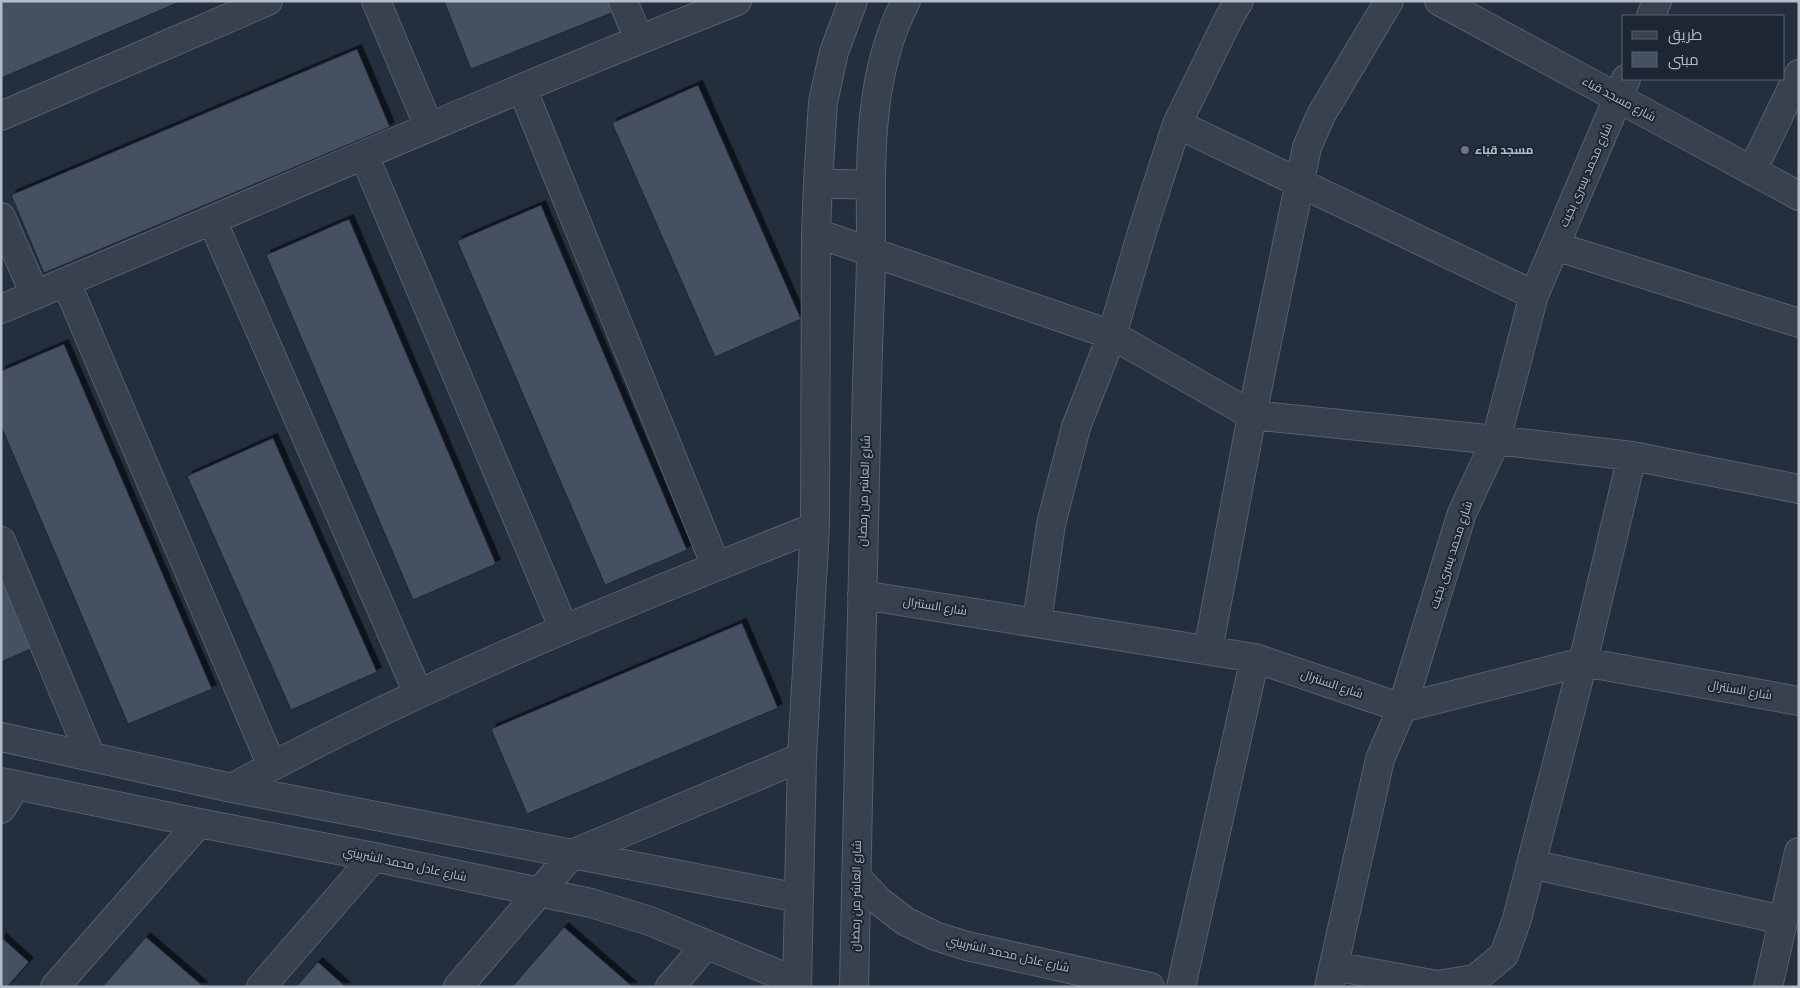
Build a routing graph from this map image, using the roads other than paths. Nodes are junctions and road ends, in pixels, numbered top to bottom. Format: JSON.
{"nodes":[{"id":1,"x":268,"y":1,"type":"edge"},
{"id":2,"x":376,"y":1,"type":"edge"},
{"id":3,"x":623,"y":1,"type":"edge"},
{"id":4,"x":738,"y":1,"type":"edge"},
{"id":5,"x":854,"y":1,"type":"edge"},
{"id":6,"x":906,"y":1,"type":"edge"},
{"id":7,"x":1239,"y":1,"type":"edge"},
{"id":8,"x":1389,"y":1,"type":"edge"},
{"id":9,"x":1439,"y":1,"type":"edge"},
{"id":10,"x":1658,"y":1,"type":"edge"},
{"id":11,"x":1651,"y":15,"type":"edge"},
{"id":12,"x":638,"y":40,"type":"junction"},
{"id":13,"x":1799,"y":74,"type":"edge"},
{"id":14,"x":522,"y":88,"type":"junction"},
{"id":15,"x":1623,"y":89,"type":"edge"},
{"id":16,"x":1,"y":116,"type":"edge"},
{"id":17,"x":1177,"y":124,"type":"junction"},
{"id":18,"x":429,"y":127,"type":"junction"},
{"id":19,"x":364,"y":155,"type":"junction"},
{"id":20,"x":1752,"y":171,"type":"junction"},
{"id":21,"x":1299,"y":182,"type":"junction"},
{"id":22,"x":818,"y":183,"type":"junction"},
{"id":23,"x":870,"y":185,"type":"junction"},
{"id":24,"x":1799,"y":196,"type":"edge"},
{"id":25,"x":1,"y":217,"type":"edge"},
{"id":26,"x":212,"y":220,"type":"junction"},
{"id":27,"x":816,"y":233,"type":"junction"},
{"id":28,"x":1555,"y":246,"type":"junction"},
{"id":29,"x":871,"y":251,"type":"junction"},
{"id":30,"x":66,"y":282,"type":"junction"},
{"id":31,"x":1534,"y":295,"type":"junction"},
{"id":32,"x":35,"y":296,"type":"junction"},
{"id":33,"x":1,"y":309,"type":"edge"},
{"id":34,"x":1799,"y":323,"type":"edge"},
{"id":35,"x":1112,"y":335,"type":"junction"},
{"id":36,"x":1252,"y":415,"type":"junction"},
{"id":37,"x":1496,"y":440,"type":"junction"},
{"id":38,"x":1632,"y":456,"type":"junction"},
{"id":39,"x":1799,"y":489,"type":"edge"},
{"id":40,"x":815,"y":526,"type":"junction"},
{"id":41,"x":1,"y":541,"type":"edge"},
{"id":42,"x":716,"y":566,"type":"junction"},
{"id":43,"x":862,"y":594,"type":"junction"},
{"id":44,"x":1037,"y":622,"type":"junction"},
{"id":45,"x":564,"y":629,"type":"junction"},
{"id":46,"x":1208,"y":650,"type":"junction"},
{"id":47,"x":1255,"y":658,"type":"junction"},
{"id":48,"x":1583,"y":662,"type":"junction"},
{"id":49,"x":418,"y":693,"type":"junction"},
{"id":50,"x":1799,"y":701,"type":"edge"},
{"id":51,"x":1402,"y":708,"type":"junction"},
{"id":52,"x":1,"y":737,"type":"edge"},
{"id":53,"x":91,"y":757,"type":"junction"},
{"id":54,"x":802,"y":757,"type":"junction"},
{"id":55,"x":272,"y":766,"type":"junction"},
{"id":56,"x":9,"y":784,"type":"edge"},
{"id":57,"x":232,"y":788,"type":"junction"},
{"id":58,"x":1,"y":809,"type":"edge"},
{"id":59,"x":199,"y":823,"type":"junction"},
{"id":60,"x":1799,"y":852,"type":"edge"},
{"id":61,"x":572,"y":854,"type":"junction"},
{"id":62,"x":374,"y":857,"type":"junction"},
{"id":63,"x":1531,"y":864,"type":"junction"},
{"id":64,"x":856,"y":877,"type":"junction"},
{"id":65,"x":540,"y":892,"type":"junction"},
{"id":66,"x":799,"y":898,"type":"junction"},
{"id":67,"x":1783,"y":920,"type":"junction"},
{"id":68,"x":706,"y":945,"type":"junction"},
{"id":69,"x":1331,"y":976,"type":"edge"},
{"id":70,"x":797,"y":985,"type":"edge"},
{"id":71,"x":55,"y":987,"type":"edge"},
{"id":72,"x":261,"y":987,"type":"edge"},
{"id":73,"x":458,"y":987,"type":"edge"},
{"id":74,"x":670,"y":987,"type":"edge"},
{"id":75,"x":854,"y":987,"type":"edge"},
{"id":76,"x":1150,"y":987,"type":"edge"},
{"id":77,"x":1181,"y":987,"type":"edge"},
{"id":78,"x":1768,"y":987,"type":"edge"}],
"edges":[{"from":1,"to":16,"type":"street"},
{"from":2,"to":18,"type":"street"},
{"from":3,"to":12,"type":"street"},
{"from":4,"to":12,"type":"street"},
{"from":5,"to":22,"type":"street"},
{"from":6,"to":23,"type":"street","name":"شارع العاشر من رمضان"},
{"from":7,"to":17,"type":"street"},
{"from":8,"to":21,"type":"street"},
{"from":9,"to":15,"type":"street","name":"شارع مسجد قباء"},
{"from":10,"to":11,"type":"street"},
{"from":12,"to":14,"type":"street"},
{"from":13,"to":20,"type":"street"},
{"from":14,"to":18,"type":"street"},
{"from":14,"to":42,"type":"street"},
{"from":15,"to":20,"type":"street","name":"شارع مسجد قباء"},
{"from":15,"to":28,"type":"street","name":"شارع محمد يسرى بخيت"},
{"from":17,"to":21,"type":"street"},
{"from":17,"to":35,"type":"street"},
{"from":18,"to":19,"type":"street"},
{"from":19,"to":26,"type":"street"},
{"from":19,"to":45,"type":"street"},
{"from":20,"to":24,"type":"street","name":"شارع مسجد قباء"},
{"from":21,"to":31,"type":"street"},
{"from":21,"to":36,"type":"street"},
{"from":22,"to":23,"type":"street"},
{"from":22,"to":27,"type":"street"},
{"from":23,"to":29,"type":"street","name":"شارع العاشر من رمضان"},
{"from":25,"to":32,"type":"street"},
{"from":26,"to":30,"type":"street"},
{"from":26,"to":49,"type":"street"},
{"from":27,"to":29,"type":"street"},
{"from":27,"to":40,"type":"street"},
{"from":28,"to":31,"type":"street","name":"شارع محمد يسرى بخيت"},
{"from":28,"to":34,"type":"street"},
{"from":29,"to":35,"type":"street"},
{"from":29,"to":43,"type":"street","name":"شارع العاشر من رمضان"},
{"from":30,"to":32,"type":"street"},
{"from":30,"to":55,"type":"street"},
{"from":31,"to":37,"type":"street","name":"شارع محمد يسرى بخيت"},
{"from":32,"to":33,"type":"street"},
{"from":35,"to":36,"type":"street"},
{"from":35,"to":44,"type":"street"},
{"from":36,"to":37,"type":"street"},
{"from":36,"to":46,"type":"street"},
{"from":37,"to":38,"type":"street"},
{"from":37,"to":51,"type":"street","name":"شارع محمد يسرى بخيت"},
{"from":38,"to":39,"type":"street"},
{"from":38,"to":48,"type":"street"},
{"from":40,"to":42,"type":"street"},
{"from":40,"to":54,"type":"street"},
{"from":41,"to":53,"type":"street"},
{"from":42,"to":45,"type":"street"},
{"from":43,"to":44,"type":"street","name":"شارع السنترال"},
{"from":43,"to":64,"type":"street","name":"شارع العاشر من رمضان"},
{"from":44,"to":46,"type":"street","name":"شارع السنترال"},
{"from":45,"to":49,"type":"street"},
{"from":46,"to":47,"type":"street","name":"شارع السنترال"},
{"from":47,"to":51,"type":"street","name":"شارع السنترال"},
{"from":47,"to":77,"type":"street"},
{"from":48,"to":50,"type":"street","name":"شارع السنترال"},
{"from":48,"to":51,"type":"street","name":"شارع السنترال"},
{"from":48,"to":63,"type":"street"},
{"from":49,"to":55,"type":"street"},
{"from":51,"to":69,"type":"street","name":"شارع محمد يسرى بخيت"},
{"from":52,"to":53,"type":"street"},
{"from":53,"to":57,"type":"street"},
{"from":54,"to":61,"type":"street"},
{"from":54,"to":66,"type":"street"},
{"from":55,"to":57,"type":"street"},
{"from":56,"to":58,"type":"street"},
{"from":56,"to":59,"type":"street","name":"شارع عادل محمد الشربيني"},
{"from":57,"to":61,"type":"street"},
{"from":59,"to":62,"type":"street","name":"شارع عادل محمد الشربيني"},
{"from":59,"to":71,"type":"street"},
{"from":60,"to":67,"type":"street"},
{"from":61,"to":65,"type":"street"},
{"from":61,"to":66,"type":"street"},
{"from":62,"to":65,"type":"street","name":"شارع عادل محمد الشربيني"},
{"from":62,"to":72,"type":"street"},
{"from":63,"to":67,"type":"street"},
{"from":63,"to":69,"type":"street"},
{"from":64,"to":75,"type":"street","name":"شارع العاشر من رمضان"},
{"from":64,"to":76,"type":"street","name":"شارع عادل محمد الشربيني"},
{"from":65,"to":68,"type":"street","name":"شارع عادل محمد الشربيني"},
{"from":65,"to":73,"type":"street"},
{"from":66,"to":70,"type":"street"},
{"from":67,"to":78,"type":"street"},
{"from":68,"to":70,"type":"street","name":"شارع عادل محمد الشربيني"},
{"from":68,"to":74,"type":"street"}]}
